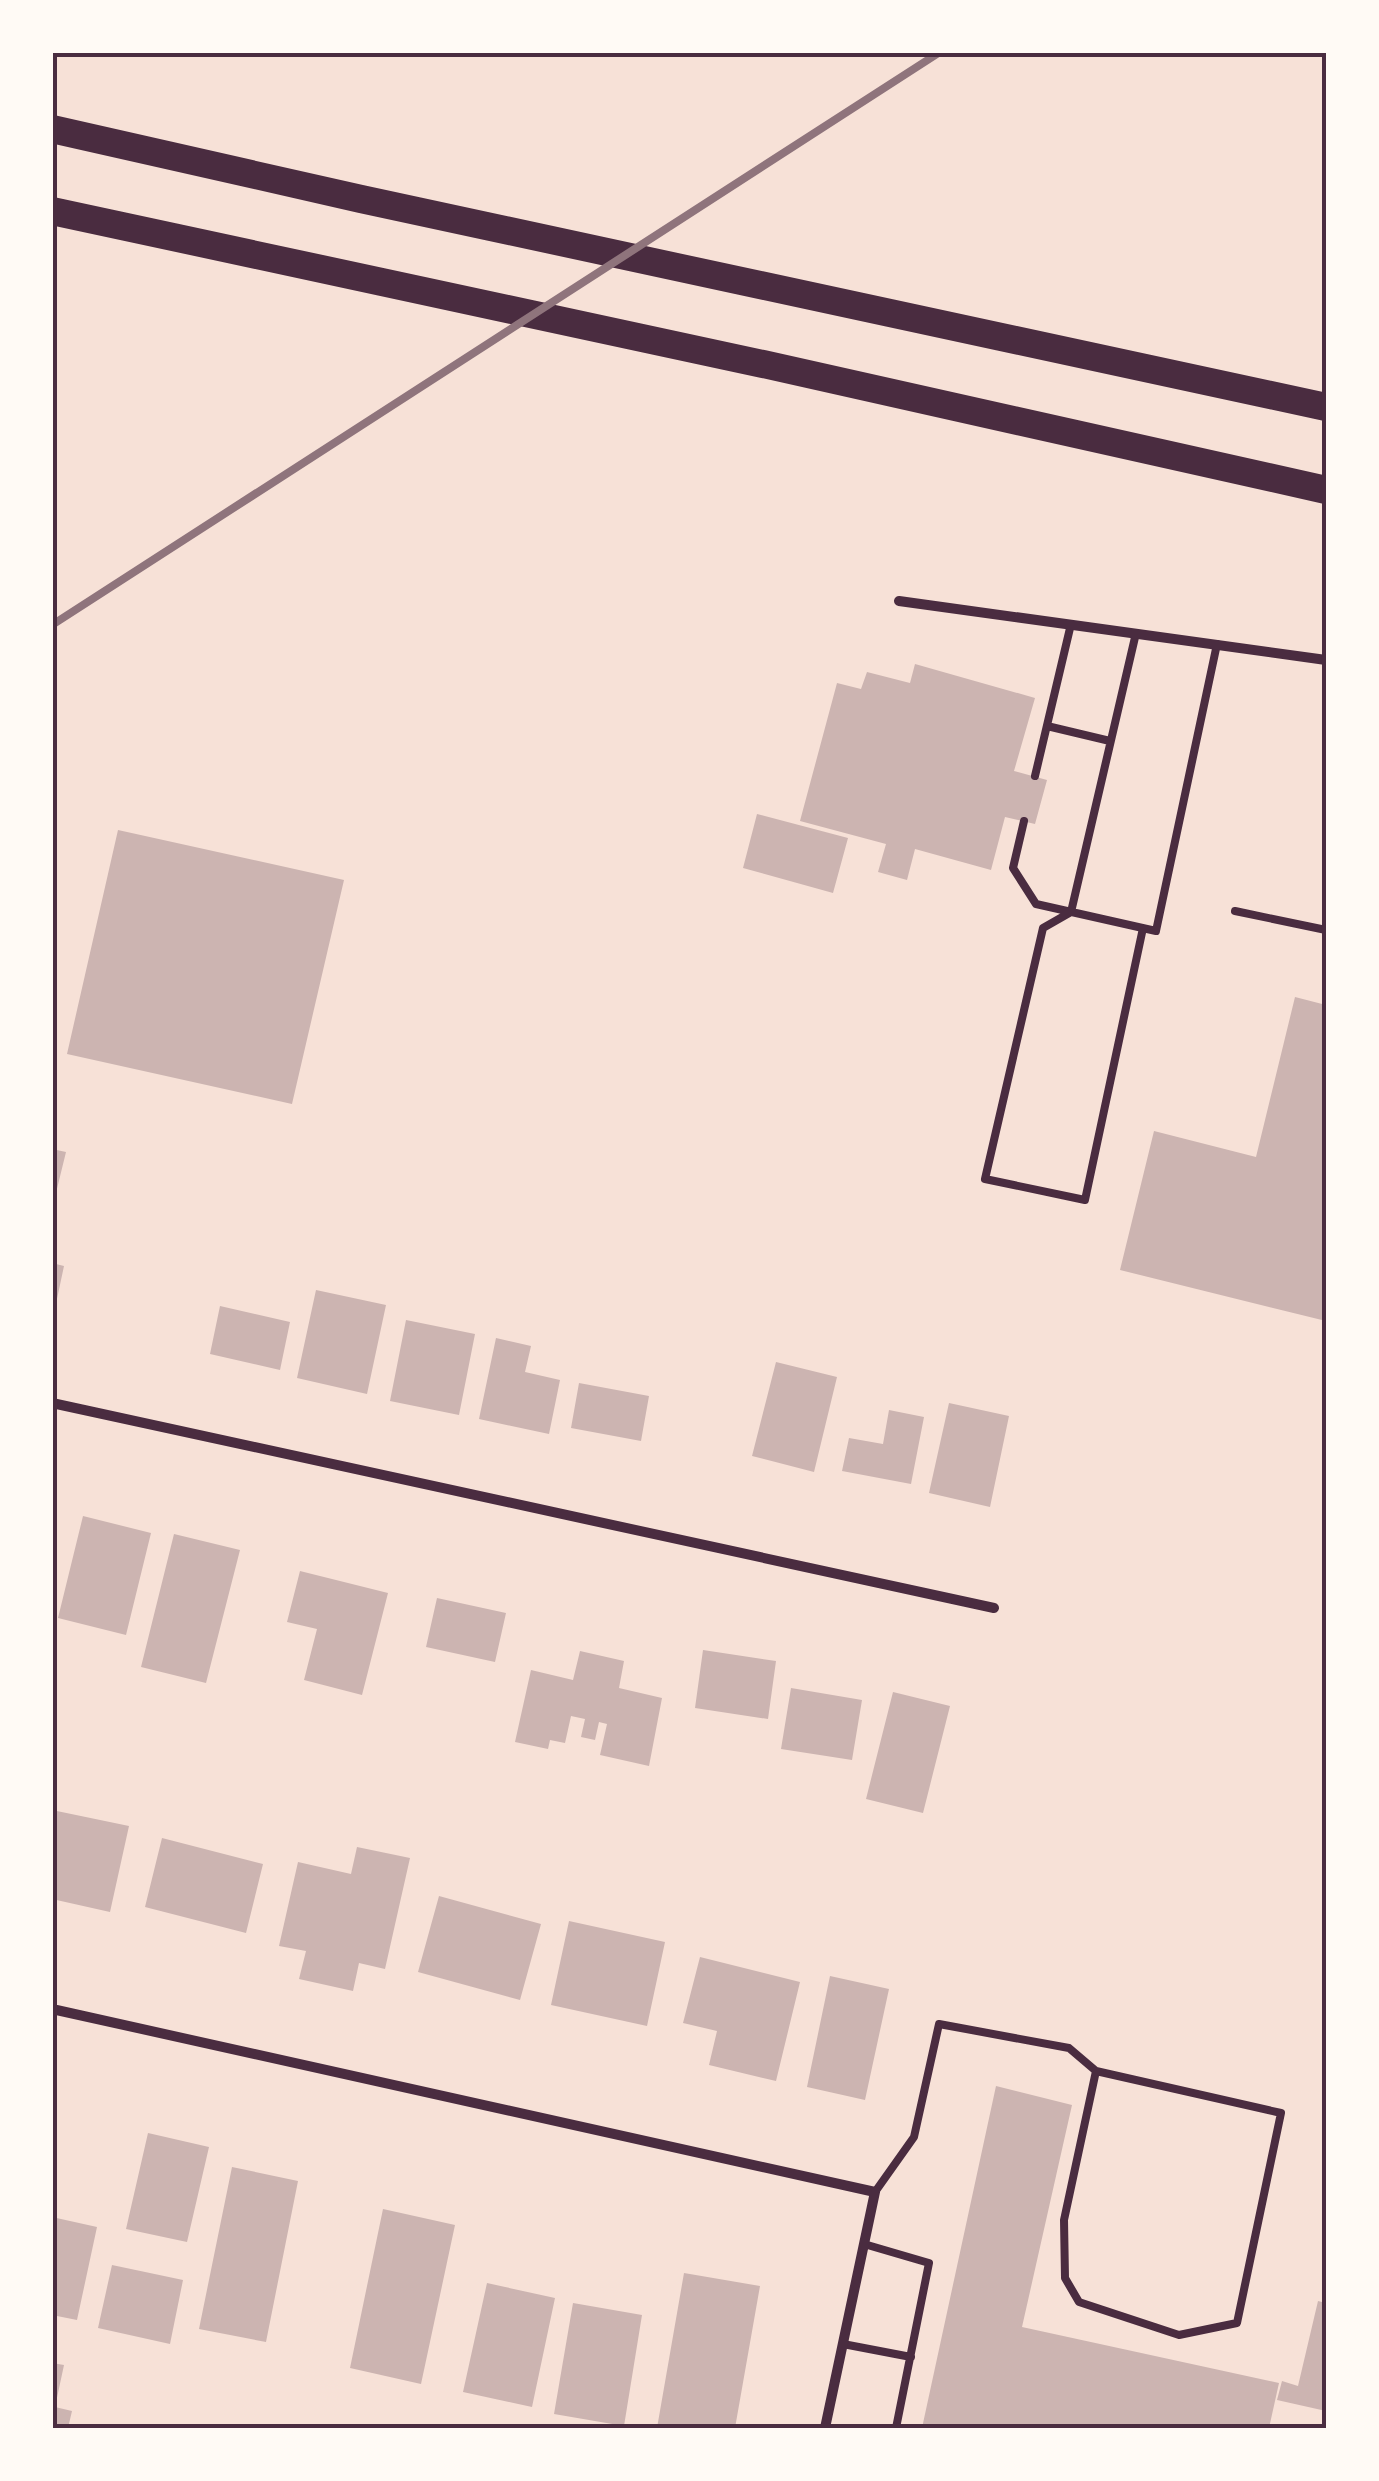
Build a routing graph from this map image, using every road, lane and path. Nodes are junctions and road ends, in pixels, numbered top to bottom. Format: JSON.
{"nodes":[{"id":1,"x":52,"y":130,"type":"edge"},
{"id":2,"x":52,"y":211,"type":"edge"},
{"id":3,"x":1326,"y":407,"type":"edge"},
{"id":4,"x":1326,"y":490,"type":"edge"},
{"id":5,"x":898,"y":601,"type":"dead end"},
{"id":6,"x":1070,"y":624,"type":"junction"},
{"id":7,"x":1136,"y":633,"type":"junction"},
{"id":8,"x":1217,"y":644,"type":"junction"},
{"id":9,"x":1326,"y":660,"type":"edge"},
{"id":10,"x":1047,"y":726,"type":"junction"},
{"id":11,"x":1110,"y":741,"type":"junction"},
{"id":12,"x":1035,"y":776,"type":"dead end"},
{"id":13,"x":1024,"y":821,"type":"dead end"},
{"id":14,"x":1235,"y":911,"type":"dead end"},
{"id":15,"x":1072,"y":912,"type":"junction"},
{"id":16,"x":1144,"y":928,"type":"junction"},
{"id":17,"x":1326,"y":930,"type":"edge"},
{"id":18,"x":52,"y":1404,"type":"edge"},
{"id":19,"x":994,"y":1608,"type":"dead end"},
{"id":20,"x":52,"y":2009,"type":"edge"},
{"id":21,"x":1096,"y":2071,"type":"junction"},
{"id":22,"x":876,"y":2192,"type":"junction"},
{"id":23,"x":864,"y":2244,"type":"junction"},
{"id":24,"x":842,"y":2344,"type":"junction"},
{"id":25,"x":910,"y":2357,"type":"junction"},
{"id":26,"x":824,"y":2428,"type":"edge"},
{"id":27,"x":896,"y":2428,"type":"edge"}],
"edges":[{"from":1,"to":3,"type":"highway"},
{"from":2,"to":4,"type":"highway"},
{"from":5,"to":6,"type":"street"},
{"from":6,"to":7,"type":"street"},
{"from":6,"to":10,"type":"lane"},
{"from":7,"to":8,"type":"street"},
{"from":7,"to":11,"type":"lane"},
{"from":8,"to":9,"type":"street"},
{"from":8,"to":16,"type":"lane"},
{"from":10,"to":11,"type":"lane"},
{"from":10,"to":12,"type":"lane"},
{"from":11,"to":15,"type":"lane"},
{"from":13,"to":15,"type":"lane"},
{"from":14,"to":17,"type":"lane"},
{"from":15,"to":16,"type":"lane"},
{"from":15,"to":16,"type":"lane"},
{"from":18,"to":19,"type":"street"},
{"from":20,"to":22,"type":"street"},
{"from":21,"to":21,"type":"lane"},
{"from":21,"to":22,"type":"lane"},
{"from":22,"to":23,"type":"street"},
{"from":23,"to":24,"type":"street"},
{"from":23,"to":25,"type":"lane"},
{"from":24,"to":25,"type":"lane"},
{"from":24,"to":26,"type":"street"},
{"from":25,"to":27,"type":"lane"}]}
